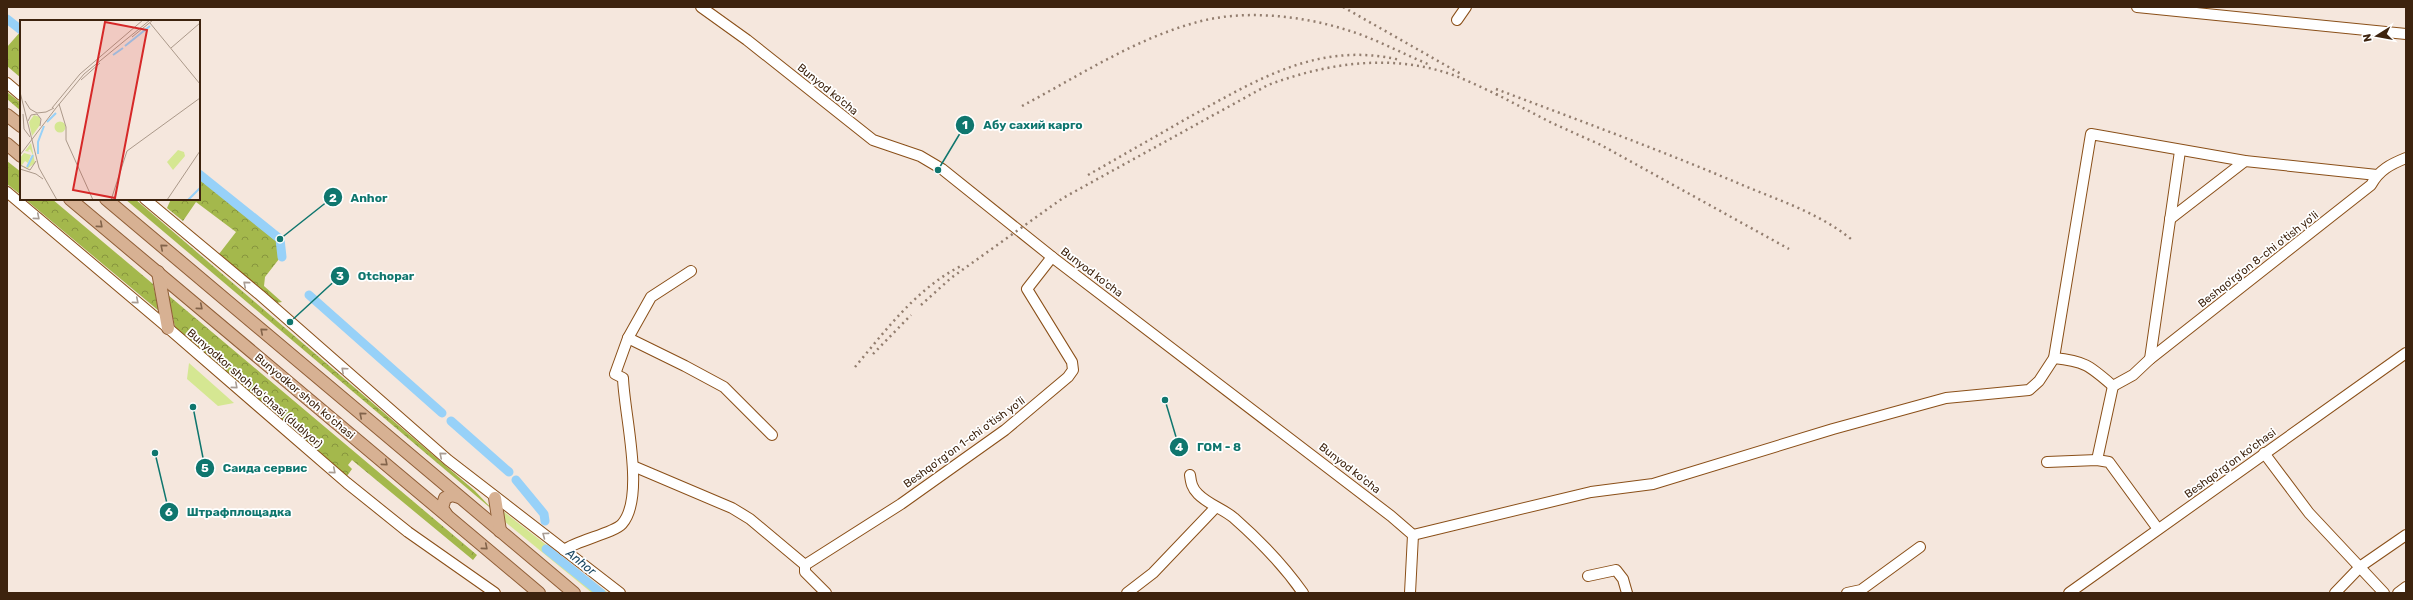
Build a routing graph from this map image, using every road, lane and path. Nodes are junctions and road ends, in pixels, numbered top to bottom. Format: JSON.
{"nodes":[{"id":1,"x":701,"y":7,"type":"edge"},
{"id":2,"x":1466,"y":7,"type":"edge"},
{"id":3,"x":2136,"y":7,"type":"edge"},
{"id":4,"x":1457,"y":20,"type":"dead end"},
{"id":5,"x":2406,"y":34,"type":"edge"},
{"id":6,"x":7,"y":83,"type":"edge"},
{"id":7,"x":20,"y":94,"type":"edge"},
{"id":8,"x":7,"y":115,"type":"edge"},
{"id":9,"x":20,"y":125,"type":"edge"},
{"id":10,"x":7,"y":144,"type":"edge"},
{"id":11,"x":2180,"y":151,"type":"junction"},
{"id":12,"x":20,"y":155,"type":"edge"},
{"id":13,"x":2406,"y":158,"type":"edge"},
{"id":14,"x":2245,"y":161,"type":"junction"},
{"id":15,"x":2377,"y":175,"type":"junction"},
{"id":16,"x":7,"y":192,"type":"edge"},
{"id":17,"x":71,"y":200,"type":"edge"},
{"id":18,"x":107,"y":200,"type":"edge"},
{"id":19,"x":146,"y":200,"type":"edge"},
{"id":20,"x":2170,"y":219,"type":"junction"},
{"id":21,"x":1052,"y":257,"type":"junction"},
{"id":22,"x":691,"y":271,"type":"dead end"},
{"id":23,"x":158,"y":272,"type":"junction"},
{"id":24,"x":168,"y":328,"type":"junction"},
{"id":25,"x":628,"y":338,"type":"junction"},
{"id":26,"x":2406,"y":354,"type":"edge"},
{"id":27,"x":2054,"y":358,"type":"junction"},
{"id":28,"x":2150,"y":359,"type":"junction"},
{"id":29,"x":2113,"y":386,"type":"junction"},
{"id":30,"x":772,"y":435,"type":"dead end"},
{"id":31,"x":2264,"y":453,"type":"junction"},
{"id":32,"x":2097,"y":460,"type":"junction"},
{"id":33,"x":2047,"y":462,"type":"dead end"},
{"id":34,"x":633,"y":466,"type":"junction"},
{"id":35,"x":1190,"y":475,"type":"dead end"},
{"id":36,"x":459,"y":498,"type":"junction"},
{"id":37,"x":495,"y":498,"type":"junction"},
{"id":38,"x":1215,"y":508,"type":"junction"},
{"id":39,"x":446,"y":514,"type":"junction"},
{"id":40,"x":2158,"y":529,"type":"junction"},
{"id":41,"x":500,"y":531,"type":"junction"},
{"id":42,"x":1414,"y":535,"type":"junction"},
{"id":43,"x":2406,"y":535,"type":"edge"},
{"id":44,"x":1920,"y":547,"type":"dead end"},
{"id":45,"x":564,"y":550,"type":"junction"},
{"id":46,"x":805,"y":566,"type":"junction"},
{"id":47,"x":2361,"y":566,"type":"junction"},
{"id":48,"x":1588,"y":576,"type":"dead end"},
{"id":49,"x":2406,"y":587,"type":"edge"},
{"id":50,"x":820,"y":591,"type":"edge"},
{"id":51,"x":495,"y":593,"type":"edge"},
{"id":52,"x":540,"y":593,"type":"edge"},
{"id":53,"x":574,"y":593,"type":"edge"},
{"id":54,"x":620,"y":593,"type":"edge"},
{"id":55,"x":1127,"y":593,"type":"edge"},
{"id":56,"x":1303,"y":593,"type":"edge"},
{"id":57,"x":1410,"y":593,"type":"edge"},
{"id":58,"x":1627,"y":593,"type":"edge"},
{"id":59,"x":1847,"y":593,"type":"edge"},
{"id":60,"x":2069,"y":593,"type":"edge"},
{"id":61,"x":2335,"y":593,"type":"edge"},
{"id":62,"x":2384,"y":593,"type":"edge"},
{"id":63,"x":2398,"y":593,"type":"edge"}],
"edges":[{"from":1,"to":21,"type":"street","name":"Bunyod ko'cha"},
{"from":2,"to":4,"type":"street"},
{"from":3,"to":5,"type":"street"},
{"from":6,"to":7,"type":"street"},
{"from":8,"to":9,"type":"main road"},
{"from":10,"to":12,"type":"main road"},
{"from":11,"to":14,"type":"street"},
{"from":11,"to":20,"type":"street"},
{"from":11,"to":27,"type":"street"},
{"from":13,"to":15,"type":"street","name":"Beshqo'rg'on 8-chi o'tish yo'li"},
{"from":14,"to":15,"type":"street"},
{"from":14,"to":20,"type":"street"},
{"from":15,"to":28,"type":"street","name":"Beshqo'rg'on 8-chi o'tish yo'li"},
{"from":16,"to":24,"type":"street","name":"Bunyodkor shoh koʻchasi (dublyor)","one_way":true},
{"from":17,"to":23,"type":"main road","name":"Bunyodkor shoh ko'chasi","one_way":true},
{"from":36,"to":18,"type":"main road","name":"Bunyodkor shoh ko'chasi","one_way":true},
{"from":37,"to":19,"type":"street","one_way":true},
{"from":20,"to":28,"type":"street"},
{"from":21,"to":42,"type":"street","name":"Bunyod ko'cha"},
{"from":21,"to":46,"type":"street","name":"Beshqo'rg'on 1-chi o'tish yo'li"},
{"from":22,"to":25,"type":"street"},
{"from":23,"to":24,"type":"main road"},
{"from":23,"to":39,"type":"main road","name":"Bunyodkor shoh ko'chasi","one_way":true},
{"from":24,"to":51,"type":"street","name":"Bunyodkor shoh koʻchasi (dublyor)","one_way":true},
{"from":25,"to":30,"type":"street"},
{"from":25,"to":34,"type":"street"},
{"from":26,"to":31,"type":"street","name":"Beshqo'rg'on ko'chasi"},
{"from":27,"to":29,"type":"street"},
{"from":27,"to":42,"type":"street"},
{"from":28,"to":29,"type":"street","name":"Beshqo'rg'on 8-chi o'tish yo'li"},
{"from":29,"to":32,"type":"street"},
{"from":31,"to":40,"type":"street","name":"Beshqo'rg'on ko'chasi"},
{"from":31,"to":47,"type":"street"},
{"from":32,"to":33,"type":"street"},
{"from":32,"to":40,"type":"street"},
{"from":34,"to":45,"type":"street"},
{"from":34,"to":46,"type":"street"},
{"from":35,"to":38,"type":"street"},
{"from":36,"to":39,"type":"main road"},
{"from":36,"to":41,"type":"main road","name":"Bunyodkor shoh ko'chasi"},
{"from":37,"to":41,"type":"main road"},
{"from":45,"to":37,"type":"street","one_way":true},
{"from":38,"to":55,"type":"street"},
{"from":38,"to":56,"type":"street"},
{"from":39,"to":52,"type":"main road","name":"Bunyodkor shoh ko'chasi","one_way":true},
{"from":40,"to":60,"type":"street","name":"Beshqo'rg'on ko'chasi"},
{"from":41,"to":53,"type":"main road","name":"Bunyodkor shoh ko'chasi"},
{"from":42,"to":57,"type":"street"},
{"from":43,"to":47,"type":"street"},
{"from":44,"to":59,"type":"street"},
{"from":45,"to":54,"type":"street"},
{"from":46,"to":50,"type":"street"},
{"from":47,"to":61,"type":"street"},
{"from":47,"to":62,"type":"street"},
{"from":48,"to":58,"type":"street"},
{"from":49,"to":63,"type":"street"}]}
